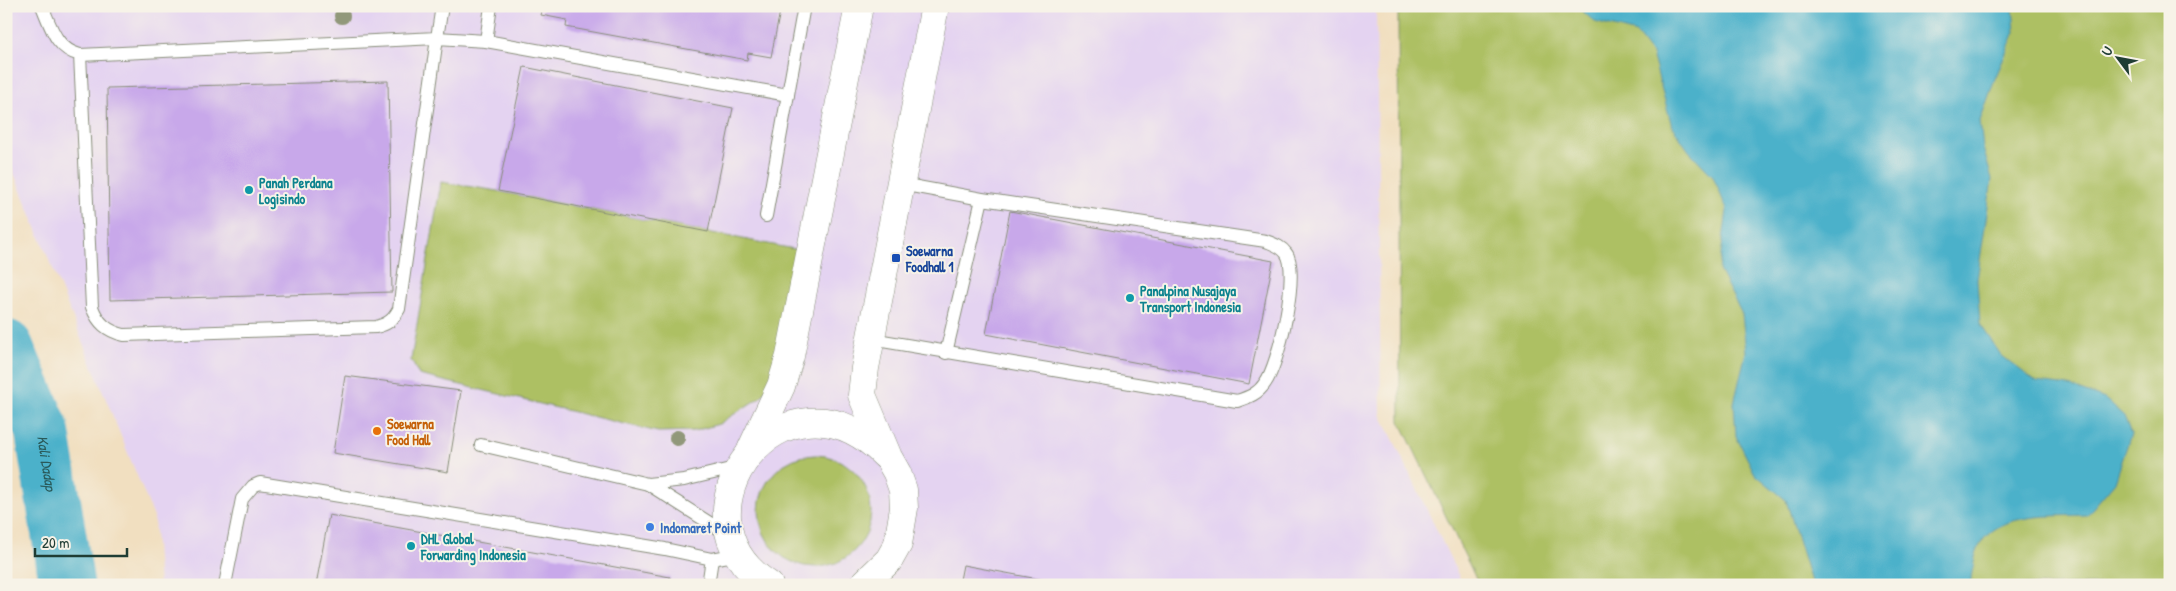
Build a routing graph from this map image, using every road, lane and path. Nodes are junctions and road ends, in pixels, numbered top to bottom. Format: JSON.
{"nodes":[{"id":1,"x":42,"y":6,"type":"edge"},
{"id":2,"x":442,"y":6,"type":"edge"},
{"id":3,"x":491,"y":6,"type":"edge"},
{"id":4,"x":804,"y":6,"type":"edge"},
{"id":5,"x":859,"y":6,"type":"edge"},
{"id":6,"x":935,"y":6,"type":"edge"},
{"id":7,"x":437,"y":38,"type":"junction"},
{"id":8,"x":486,"y":41,"type":"junction"},
{"id":9,"x":80,"y":55,"type":"junction"},
{"id":10,"x":788,"y":94,"type":"junction"},
{"id":11,"x":901,"y":184,"type":"junction"},
{"id":12,"x":982,"y":199,"type":"junction"},
{"id":13,"x":766,"y":216,"type":"dead end"},
{"id":14,"x":871,"y":339,"type":"junction"},
{"id":15,"x":946,"y":353,"type":"junction"},
{"id":16,"x":481,"y":445,"type":"dead end"},
{"id":17,"x":888,"y":457,"type":"junction"},
{"id":18,"x":745,"y":458,"type":"junction"},
{"id":19,"x":648,"y":484,"type":"junction"},
{"id":20,"x":735,"y":545,"type":"junction"},
{"id":21,"x":712,"y":559,"type":"junction"},
{"id":22,"x":225,"y":585,"type":"edge"},
{"id":23,"x":708,"y":585,"type":"edge"},
{"id":24,"x":769,"y":585,"type":"edge"},
{"id":25,"x":863,"y":585,"type":"edge"}],
"edges":[{"from":1,"to":9,"type":"lane"},
{"from":2,"to":7,"type":"lane"},
{"from":3,"to":8,"type":"lane"},
{"from":4,"to":10,"type":"lane"},
{"from":5,"to":18,"type":"street"},
{"from":6,"to":11,"type":"street"},
{"from":7,"to":8,"type":"lane"},
{"from":7,"to":9,"type":"lane"},
{"from":7,"to":9,"type":"lane"},
{"from":8,"to":10,"type":"lane"},
{"from":10,"to":13,"type":"lane"},
{"from":11,"to":12,"type":"lane"},
{"from":11,"to":14,"type":"street"},
{"from":12,"to":15,"type":"lane"},
{"from":12,"to":15,"type":"lane"},
{"from":14,"to":15,"type":"lane"},
{"from":14,"to":17,"type":"street"},
{"from":16,"to":19,"type":"lane"},
{"from":17,"to":18,"type":"street"},
{"from":17,"to":25,"type":"street"},
{"from":18,"to":19,"type":"lane"},
{"from":18,"to":20,"type":"street"},
{"from":19,"to":20,"type":"lane"},
{"from":20,"to":21,"type":"lane"},
{"from":20,"to":24,"type":"street"},
{"from":21,"to":22,"type":"lane"},
{"from":21,"to":23,"type":"lane"}]}
